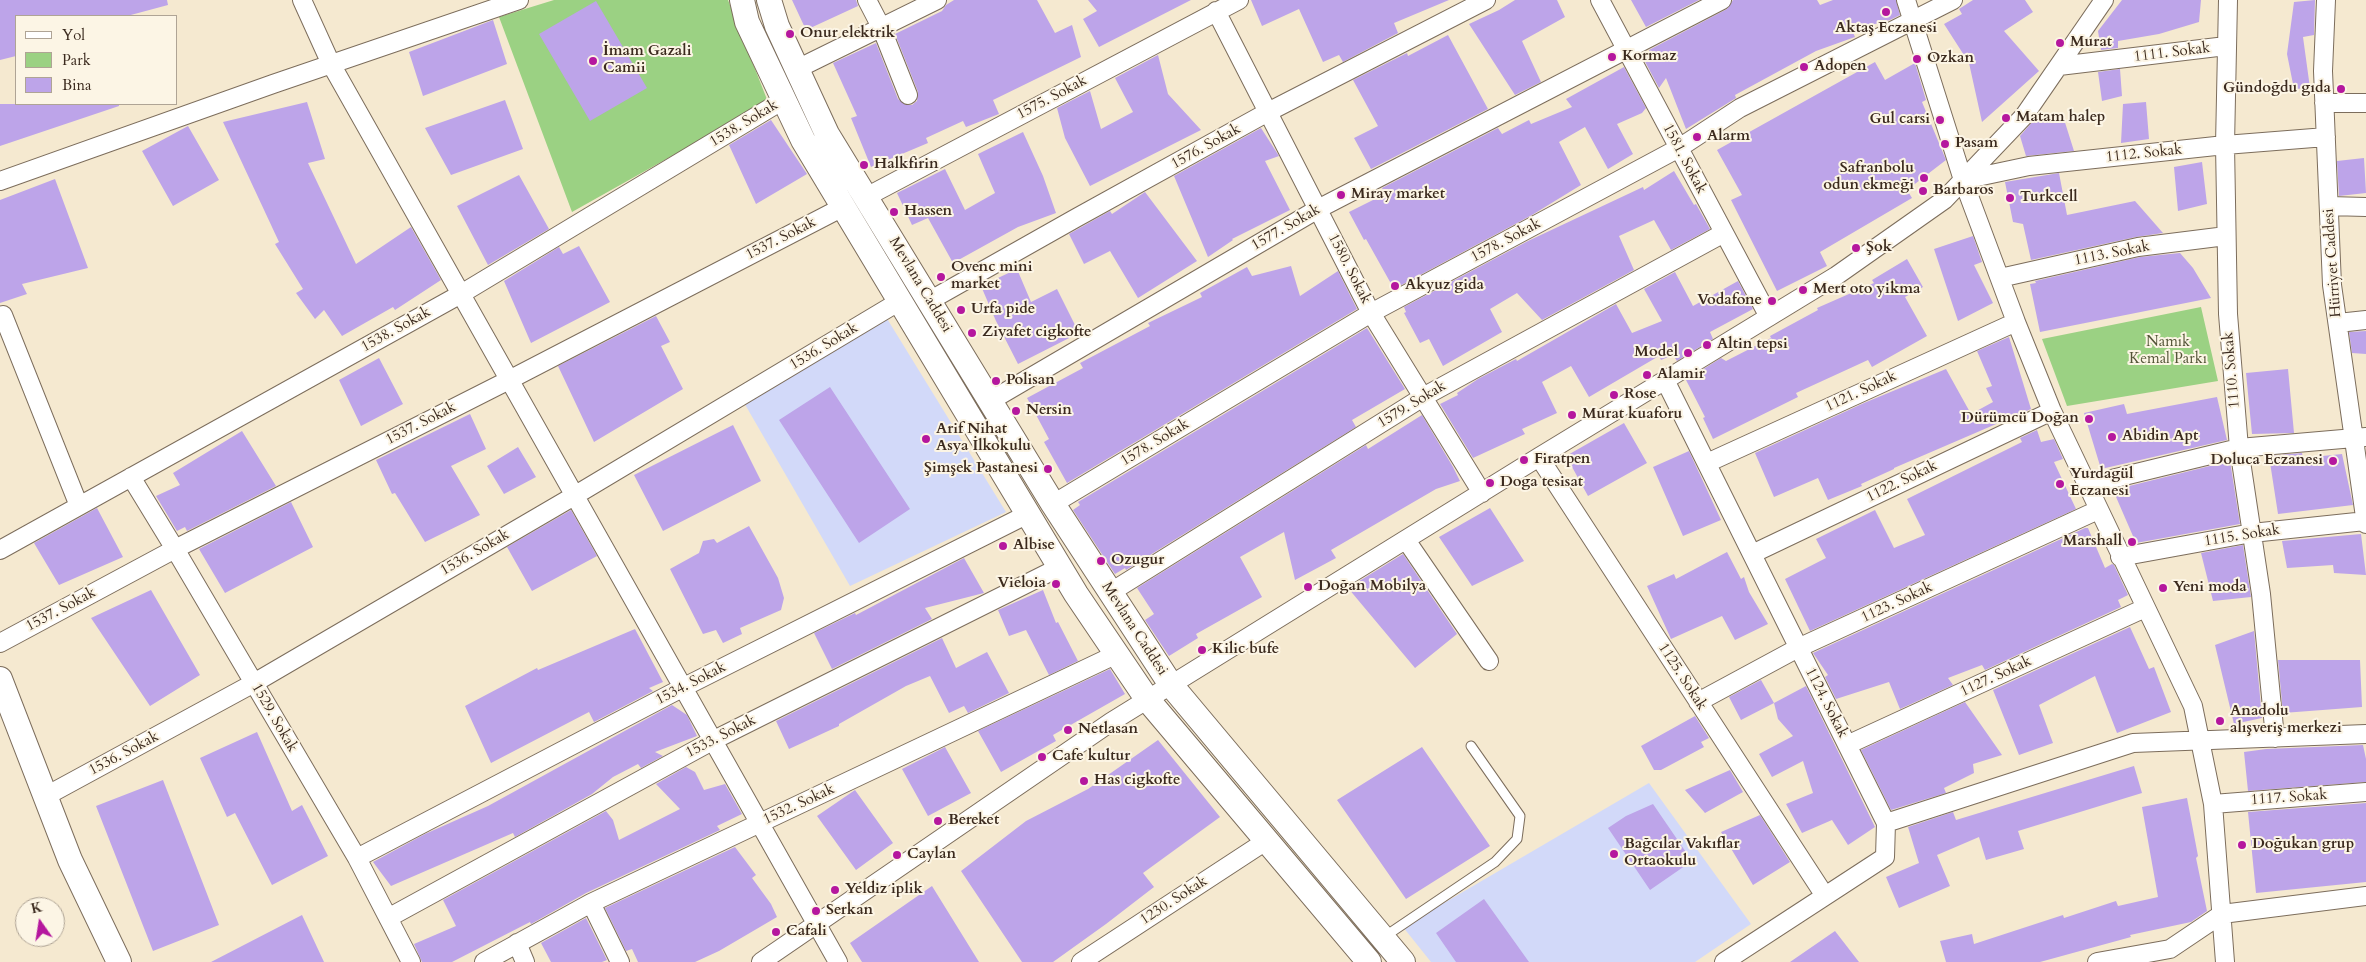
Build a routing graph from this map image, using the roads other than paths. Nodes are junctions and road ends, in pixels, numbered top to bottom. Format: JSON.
{"nodes":[{"id":1,"x":302,"y":0,"type":"edge"},
{"id":2,"x":519,"y":0,"type":"edge"},
{"id":3,"x":742,"y":0,"type":"edge"},
{"id":4,"x":769,"y":0,"type":"edge"},
{"id":5,"x":867,"y":0,"type":"edge"},
{"id":6,"x":937,"y":0,"type":"edge"},
{"id":7,"x":1239,"y":0,"type":"edge"},
{"id":8,"x":1486,"y":0,"type":"edge"},
{"id":9,"x":1600,"y":0,"type":"edge"},
{"id":10,"x":1722,"y":0,"type":"edge"},
{"id":11,"x":1906,"y":0,"type":"edge"},
{"id":12,"x":1953,"y":0,"type":"edge"},
{"id":13,"x":2104,"y":0,"type":"edge"},
{"id":14,"x":2228,"y":0,"type":"edge"},
{"id":15,"x":2326,"y":0,"type":"edge"},
{"id":16,"x":1216,"y":11,"type":"junction"},
{"id":17,"x":1912,"y":20,"type":"junction"},
{"id":18,"x":882,"y":27,"type":"junction"},
{"id":19,"x":2226,"y":46,"type":"junction"},
{"id":20,"x":1627,"y":50,"type":"junction"},
{"id":21,"x":331,"y":64,"type":"junction"},
{"id":22,"x":2059,"y":66,"type":"junction"},
{"id":23,"x":797,"y":69,"type":"junction"},
{"id":24,"x":908,"y":94,"type":"dead end"},
{"id":25,"x":785,"y":100,"type":"junction"},
{"id":26,"x":2324,"y":103,"type":"junction"},
{"id":27,"x":2366,"y":104,"type":"edge"},
{"id":28,"x":1268,"y":112,"type":"junction"},
{"id":29,"x":2326,"y":136,"type":"junction"},
{"id":30,"x":2225,"y":145,"type":"junction"},
{"id":31,"x":1679,"y":148,"type":"junction"},
{"id":32,"x":1963,"y":180,"type":"junction"},
{"id":33,"x":0,"y":181,"type":"edge"},
{"id":34,"x":866,"y":197,"type":"junction"},
{"id":35,"x":2329,"y":206,"type":"junction"},
{"id":36,"x":843,"y":207,"type":"junction"},
{"id":37,"x":2366,"y":207,"type":"edge"},
{"id":38,"x":1318,"y":209,"type":"junction"},
{"id":39,"x":1724,"y":233,"type":"junction"},
{"id":40,"x":2226,"y":236,"type":"junction"},
{"id":41,"x":2000,"y":278,"type":"junction"},
{"id":42,"x":461,"y":294,"type":"junction"},
{"id":43,"x":900,"y":301,"type":"junction"},
{"id":44,"x":929,"y":301,"type":"junction"},
{"id":45,"x":1372,"y":313,"type":"junction"},
{"id":46,"x":3,"y":315,"type":"dead end"},
{"id":47,"x":1769,"y":317,"type":"junction"},
{"id":48,"x":2366,"y":320,"type":"edge"},
{"id":49,"x":2016,"y":322,"type":"junction"},
{"id":50,"x":2338,"y":323,"type":"junction"},
{"id":51,"x":509,"y":380,"type":"junction"},
{"id":52,"x":1665,"y":380,"type":"junction"},
{"id":53,"x":1423,"y":397,"type":"junction"},
{"id":54,"x":990,"y":401,"type":"junction"},
{"id":55,"x":2052,"y":411,"type":"junction"},
{"id":56,"x":2360,"y":438,"type":"edge"},
{"id":57,"x":2239,"y":448,"type":"junction"},
{"id":58,"x":1539,"y":457,"type":"junction"},
{"id":59,"x":1707,"y":463,"type":"junction"},
{"id":60,"x":131,"y":477,"type":"junction"},
{"id":61,"x":2087,"y":485,"type":"junction"},
{"id":62,"x":1482,"y":493,"type":"junction"},
{"id":63,"x":574,"y":496,"type":"junction"},
{"id":64,"x":1054,"y":504,"type":"junction"},
{"id":65,"x":79,"y":506,"type":"junction"},
{"id":66,"x":2098,"y":510,"type":"junction"},
{"id":67,"x":1028,"y":514,"type":"junction"},
{"id":68,"x":2366,"y":523,"type":"edge"},
{"id":69,"x":2252,"y":533,"type":"junction"},
{"id":70,"x":1406,"y":540,"type":"junction"},
{"id":71,"x":175,"y":549,"type":"junction"},
{"id":72,"x":0,"y":550,"type":"edge"},
{"id":73,"x":1752,"y":554,"type":"junction"},
{"id":74,"x":2120,"y":557,"type":"junction"},
{"id":75,"x":1060,"y":567,"type":"junction"},
{"id":76,"x":1111,"y":592,"type":"junction"},
{"id":77,"x":2145,"y":608,"type":"junction"},
{"id":78,"x":0,"y":643,"type":"edge"},
{"id":79,"x":1798,"y":648,"type":"junction"},
{"id":80,"x":1117,"y":654,"type":"junction"},
{"id":81,"x":1489,"y":661,"type":"dead end"},
{"id":82,"x":0,"y":679,"type":"edge"},
{"id":83,"x":254,"y":683,"type":"junction"},
{"id":84,"x":1171,"y":685,"type":"junction"},
{"id":85,"x":682,"y":688,"type":"junction"},
{"id":86,"x":1147,"y":700,"type":"junction"},
{"id":87,"x":1698,"y":702,"type":"junction"},
{"id":88,"x":2366,"y":734,"type":"edge"},
{"id":89,"x":2275,"y":738,"type":"junction"},
{"id":90,"x":712,"y":741,"type":"junction"},
{"id":91,"x":2201,"y":742,"type":"junction"},
{"id":92,"x":1847,"y":745,"type":"junction"},
{"id":93,"x":1471,"y":746,"type":"dead end"},
{"id":94,"x":2366,"y":792,"type":"edge"},
{"id":95,"x":46,"y":796,"type":"junction"},
{"id":96,"x":2213,"y":804,"type":"junction"},
{"id":97,"x":1886,"y":823,"type":"junction"},
{"id":98,"x":759,"y":824,"type":"junction"},
{"id":99,"x":1266,"y":841,"type":"junction"},
{"id":100,"x":357,"y":858,"type":"junction"},
{"id":101,"x":1825,"y":896,"type":"junction"},
{"id":102,"x":2366,"y":896,"type":"edge"},
{"id":103,"x":591,"y":903,"type":"junction"},
{"id":104,"x":2222,"y":914,"type":"junction"},
{"id":105,"x":388,"y":918,"type":"junction"},
{"id":106,"x":816,"y":925,"type":"junction"},
{"id":107,"x":1383,"y":938,"type":"junction"},
{"id":108,"x":517,"y":943,"type":"junction"},
{"id":109,"x":119,"y":962,"type":"edge"},
{"id":110,"x":411,"y":962,"type":"edge"},
{"id":111,"x":484,"y":962,"type":"edge"},
{"id":112,"x":525,"y":962,"type":"edge"},
{"id":113,"x":620,"y":962,"type":"edge"},
{"id":114,"x":761,"y":962,"type":"edge"},
{"id":115,"x":838,"y":962,"type":"edge"},
{"id":116,"x":1081,"y":962,"type":"edge"},
{"id":117,"x":1368,"y":962,"type":"edge"},
{"id":118,"x":1403,"y":962,"type":"edge"},
{"id":119,"x":1724,"y":962,"type":"edge"},
{"id":120,"x":2097,"y":962,"type":"edge"},
{"id":121,"x":2225,"y":962,"type":"edge"}],
"edges":[{"from":1,"to":21,"type":"street"},
{"from":2,"to":21,"type":"street"},
{"from":3,"to":25,"type":"main road","name":"Mevlana Caddesi"},
{"from":4,"to":23,"type":"main road","name":"Mevlana Caddesi"},
{"from":5,"to":18,"type":"street"},
{"from":6,"to":18,"type":"street"},
{"from":7,"to":16,"type":"street","name":"1575. Sokak"},
{"from":8,"to":28,"type":"street","name":"1576. Sokak"},
{"from":9,"to":20,"type":"street","name":"1581. Sokak"},
{"from":10,"to":20,"type":"street","name":"1577. Sokak"},
{"from":11,"to":17,"type":"street"},
{"from":12,"to":17,"type":"street","name":"1578. Sokak"},
{"from":13,"to":22,"type":"street"},
{"from":14,"to":19,"type":"street","name":"1110. Sokak"},
{"from":15,"to":26,"type":"street","name":"Hürriyet Caddesi"},
{"from":16,"to":28,"type":"street","name":"1580. Sokak"},
{"from":16,"to":34,"type":"street","name":"1575. Sokak"},
{"from":17,"to":31,"type":"street","name":"1578. Sokak"},
{"from":17,"to":32,"type":"street"},
{"from":18,"to":23,"type":"street"},
{"from":18,"to":24,"type":"street"},
{"from":19,"to":22,"type":"street","name":"1111. Sokak"},
{"from":19,"to":30,"type":"street","name":"1110. Sokak"},
{"from":20,"to":31,"type":"street","name":"1581. Sokak"},
{"from":20,"to":38,"type":"street","name":"1577. Sokak"},
{"from":21,"to":33,"type":"street"},
{"from":21,"to":42,"type":"street"},
{"from":22,"to":32,"type":"street"},
{"from":23,"to":34,"type":"main road","name":"Mevlana Caddesi"},
{"from":25,"to":36,"type":"main road","name":"Mevlana Caddesi"},
{"from":25,"to":42,"type":"street","name":"1538. Sokak"},
{"from":26,"to":27,"type":"street"},
{"from":26,"to":29,"type":"street","name":"Hürriyet Caddesi"},
{"from":28,"to":38,"type":"street","name":"1580. Sokak"},
{"from":28,"to":44,"type":"street","name":"1576. Sokak"},
{"from":29,"to":30,"type":"street","name":"1112. Sokak"},
{"from":29,"to":35,"type":"street","name":"Hürriyet Caddesi"},
{"from":30,"to":32,"type":"street","name":"1112. Sokak"},
{"from":30,"to":40,"type":"street","name":"1110. Sokak"},
{"from":31,"to":39,"type":"street","name":"1581. Sokak"},
{"from":31,"to":45,"type":"street","name":"1578. Sokak"},
{"from":32,"to":41,"type":"street"},
{"from":32,"to":47,"type":"street"},
{"from":34,"to":44,"type":"main road","name":"Mevlana Caddesi"},
{"from":35,"to":37,"type":"street"},
{"from":35,"to":50,"type":"street","name":"Hürriyet Caddesi"},
{"from":36,"to":43,"type":"main road","name":"Mevlana Caddesi"},
{"from":36,"to":51,"type":"street","name":"1537. Sokak"},
{"from":38,"to":45,"type":"street","name":"1580. Sokak"},
{"from":38,"to":54,"type":"street","name":"1577. Sokak"},
{"from":39,"to":47,"type":"street","name":"1581. Sokak"},
{"from":39,"to":53,"type":"street","name":"1579. Sokak"},
{"from":40,"to":41,"type":"street","name":"1113. Sokak"},
{"from":40,"to":57,"type":"street","name":"1110. Sokak"},
{"from":41,"to":49,"type":"street"},
{"from":42,"to":51,"type":"street"},
{"from":42,"to":60,"type":"street","name":"1538. Sokak"},
{"from":43,"to":63,"type":"street","name":"1536. Sokak"},
{"from":43,"to":67,"type":"main road","name":"Mevlana Caddesi"},
{"from":44,"to":54,"type":"main road","name":"Mevlana Caddesi"},
{"from":45,"to":53,"type":"street","name":"1580. Sokak"},
{"from":45,"to":64,"type":"street","name":"1578. Sokak"},
{"from":46,"to":65,"type":"street"},
{"from":47,"to":52,"type":"street"},
{"from":48,"to":50,"type":"street"},
{"from":49,"to":55,"type":"street"},
{"from":49,"to":59,"type":"street","name":"1121. Sokak"},
{"from":50,"to":56,"type":"street","name":"Hürriyet Caddesi"},
{"from":51,"to":63,"type":"street"},
{"from":51,"to":71,"type":"street","name":"1537. Sokak"},
{"from":52,"to":58,"type":"street"},
{"from":52,"to":59,"type":"street","name":"1124. Sokak"},
{"from":53,"to":62,"type":"street","name":"1580. Sokak"},
{"from":53,"to":76,"type":"street","name":"1579. Sokak"},
{"from":54,"to":64,"type":"main road","name":"Mevlana Caddesi"},
{"from":55,"to":61,"type":"street"},
{"from":55,"to":73,"type":"street","name":"1122. Sokak"},
{"from":56,"to":57,"type":"street"},
{"from":56,"to":68,"type":"street","name":"Hürriyet Caddesi"},
{"from":57,"to":61,"type":"street"},
{"from":57,"to":69,"type":"street","name":"1110. Sokak"},
{"from":58,"to":62,"type":"street"},
{"from":58,"to":87,"type":"street","name":"1125. Sokak"},
{"from":59,"to":73,"type":"street","name":"1124. Sokak"},
{"from":60,"to":65,"type":"street","name":"1538. Sokak"},
{"from":60,"to":71,"type":"street","name":"1529. Sokak"},
{"from":61,"to":66,"type":"street"},
{"from":62,"to":70,"type":"street"},
{"from":63,"to":83,"type":"street","name":"1536. Sokak"},
{"from":63,"to":85,"type":"street"},
{"from":64,"to":76,"type":"main road","name":"Mevlana Caddesi"},
{"from":65,"to":72,"type":"street","name":"1538. Sokak"},
{"from":66,"to":74,"type":"street"},
{"from":66,"to":79,"type":"street","name":"1123. Sokak"},
{"from":67,"to":75,"type":"main road","name":"Mevlana Caddesi"},
{"from":67,"to":85,"type":"street","name":"1534. Sokak"},
{"from":68,"to":69,"type":"street","name":"1115. Sokak"},
{"from":69,"to":74,"type":"street","name":"1115. Sokak"},
{"from":69,"to":89,"type":"street","name":"1110. Sokak"},
{"from":70,"to":81,"type":"street"},
{"from":70,"to":84,"type":"street"},
{"from":71,"to":78,"type":"street","name":"1537. Sokak"},
{"from":71,"to":83,"type":"street","name":"1529. Sokak"},
{"from":73,"to":79,"type":"street","name":"1124. Sokak"},
{"from":74,"to":77,"type":"street"},
{"from":75,"to":80,"type":"main road","name":"Mevlana Caddesi"},
{"from":75,"to":90,"type":"street","name":"1533. Sokak"},
{"from":76,"to":84,"type":"main road","name":"Mevlana Caddesi"},
{"from":77,"to":91,"type":"street"},
{"from":77,"to":92,"type":"street","name":"1127. Sokak"},
{"from":79,"to":87,"type":"street","name":"1123. Sokak"},
{"from":79,"to":92,"type":"street","name":"1124. Sokak"},
{"from":80,"to":86,"type":"main road","name":"Mevlana Caddesi"},
{"from":80,"to":98,"type":"street","name":"1532. Sokak"},
{"from":82,"to":95,"type":"main road"},
{"from":83,"to":95,"type":"street","name":"1536. Sokak"},
{"from":83,"to":100,"type":"street","name":"1529. Sokak"},
{"from":84,"to":86,"type":"street"},
{"from":84,"to":107,"type":"main road","name":"Mevlana Caddesi"},
{"from":85,"to":90,"type":"street"},
{"from":85,"to":100,"type":"street","name":"1534. Sokak"},
{"from":86,"to":99,"type":"main road","name":"Mevlana Caddesi"},
{"from":86,"to":106,"type":"street"},
{"from":87,"to":101,"type":"street","name":"1125. Sokak"},
{"from":88,"to":89,"type":"street"},
{"from":89,"to":91,"type":"street"},
{"from":90,"to":98,"type":"street"},
{"from":90,"to":105,"type":"street","name":"1533. Sokak"},
{"from":91,"to":96,"type":"street"},
{"from":91,"to":97,"type":"street"},
{"from":92,"to":97,"type":"street","name":"1124. Sokak"},
{"from":93,"to":107,"type":"lane"},
{"from":94,"to":96,"type":"street","name":"1117. Sokak"},
{"from":95,"to":109,"type":"main road"},
{"from":96,"to":104,"type":"street"},
{"from":97,"to":101,"type":"street","name":"1124. Sokak"},
{"from":98,"to":103,"type":"street","name":"1532. Sokak"},
{"from":98,"to":106,"type":"street"},
{"from":99,"to":116,"type":"street","name":"1230. Sokak"},
{"from":99,"to":117,"type":"main road","name":"Mevlana Caddesi"},
{"from":100,"to":105,"type":"street","name":"1529. Sokak"},
{"from":101,"to":119,"type":"street","name":"1124. Sokak"},
{"from":102,"to":104,"type":"street"},
{"from":103,"to":108,"type":"street","name":"1532. Sokak"},
{"from":103,"to":113,"type":"street"},
{"from":104,"to":120,"type":"street"},
{"from":104,"to":121,"type":"street"},
{"from":105,"to":110,"type":"street","name":"1529. Sokak"},
{"from":106,"to":114,"type":"street"},
{"from":106,"to":115,"type":"street"},
{"from":107,"to":118,"type":"main road","name":"Mevlana Caddesi"},
{"from":108,"to":111,"type":"street","name":"1532. Sokak"},
{"from":108,"to":112,"type":"street"}]}
